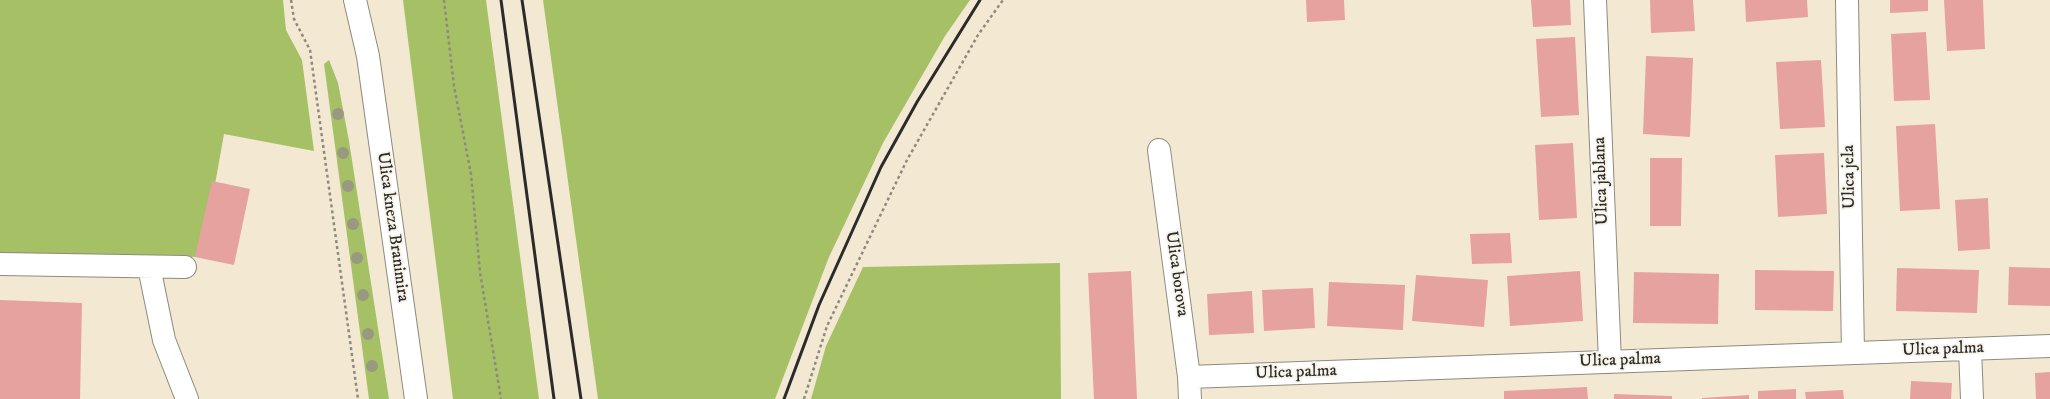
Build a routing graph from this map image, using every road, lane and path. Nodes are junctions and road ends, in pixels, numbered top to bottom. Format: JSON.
{"nodes":[{"id":1,"x":291,"y":0,"type":"edge"},
{"id":2,"x":355,"y":0,"type":"edge"},
{"id":3,"x":367,"y":0,"type":"edge"},
{"id":4,"x":444,"y":0,"type":"edge"},
{"id":5,"x":1003,"y":0,"type":"edge"},
{"id":6,"x":1595,"y":0,"type":"edge"},
{"id":7,"x":1846,"y":0,"type":"edge"},
{"id":8,"x":368,"y":56,"type":"junction"},
{"id":9,"x":1159,"y":150,"type":"dead end"},
{"id":10,"x":0,"y":264,"type":"edge"},
{"id":11,"x":149,"y":266,"type":"junction"},
{"id":12,"x":185,"y":267,"type":"dead end"},
{"id":13,"x":2050,"y":346,"type":"edge"},
{"id":14,"x":1970,"y":349,"type":"junction"},
{"id":15,"x":1853,"y":353,"type":"junction"},
{"id":16,"x":1610,"y":362,"type":"junction"},
{"id":17,"x":1189,"y":377,"type":"junction"},
{"id":18,"x":187,"y":399,"type":"edge"},
{"id":19,"x":358,"y":399,"type":"edge"},
{"id":20,"x":416,"y":399,"type":"edge"},
{"id":21,"x":501,"y":399,"type":"edge"},
{"id":22,"x":804,"y":399,"type":"edge"},
{"id":23,"x":1190,"y":399,"type":"edge"},
{"id":24,"x":1972,"y":399,"type":"edge"}],
"edges":[{"from":1,"to":19,"type":"path"},
{"from":2,"to":8,"type":"street","name":"Ulica kneza Branimira"},
{"from":3,"to":8,"type":"street","name":"Ulica kneza Branimira"},
{"from":4,"to":21,"type":"path"},
{"from":5,"to":22,"type":"path"},
{"from":6,"to":16,"type":"street","name":"Ulica jablana"},
{"from":7,"to":15,"type":"street","name":"Ulica jela"},
{"from":8,"to":20,"type":"street","name":"Ulica kneza Branimira"},
{"from":9,"to":17,"type":"street","name":"Ulica borova"},
{"from":10,"to":11,"type":"street"},
{"from":11,"to":12,"type":"street"},
{"from":11,"to":18,"type":"street"},
{"from":13,"to":14,"type":"street","name":"Ulica palma"},
{"from":14,"to":15,"type":"street","name":"Ulica palma"},
{"from":14,"to":24,"type":"street"},
{"from":15,"to":16,"type":"street","name":"Ulica palma"},
{"from":16,"to":17,"type":"street","name":"Ulica palma"},
{"from":17,"to":23,"type":"street","name":"Ulica borova"}]}
